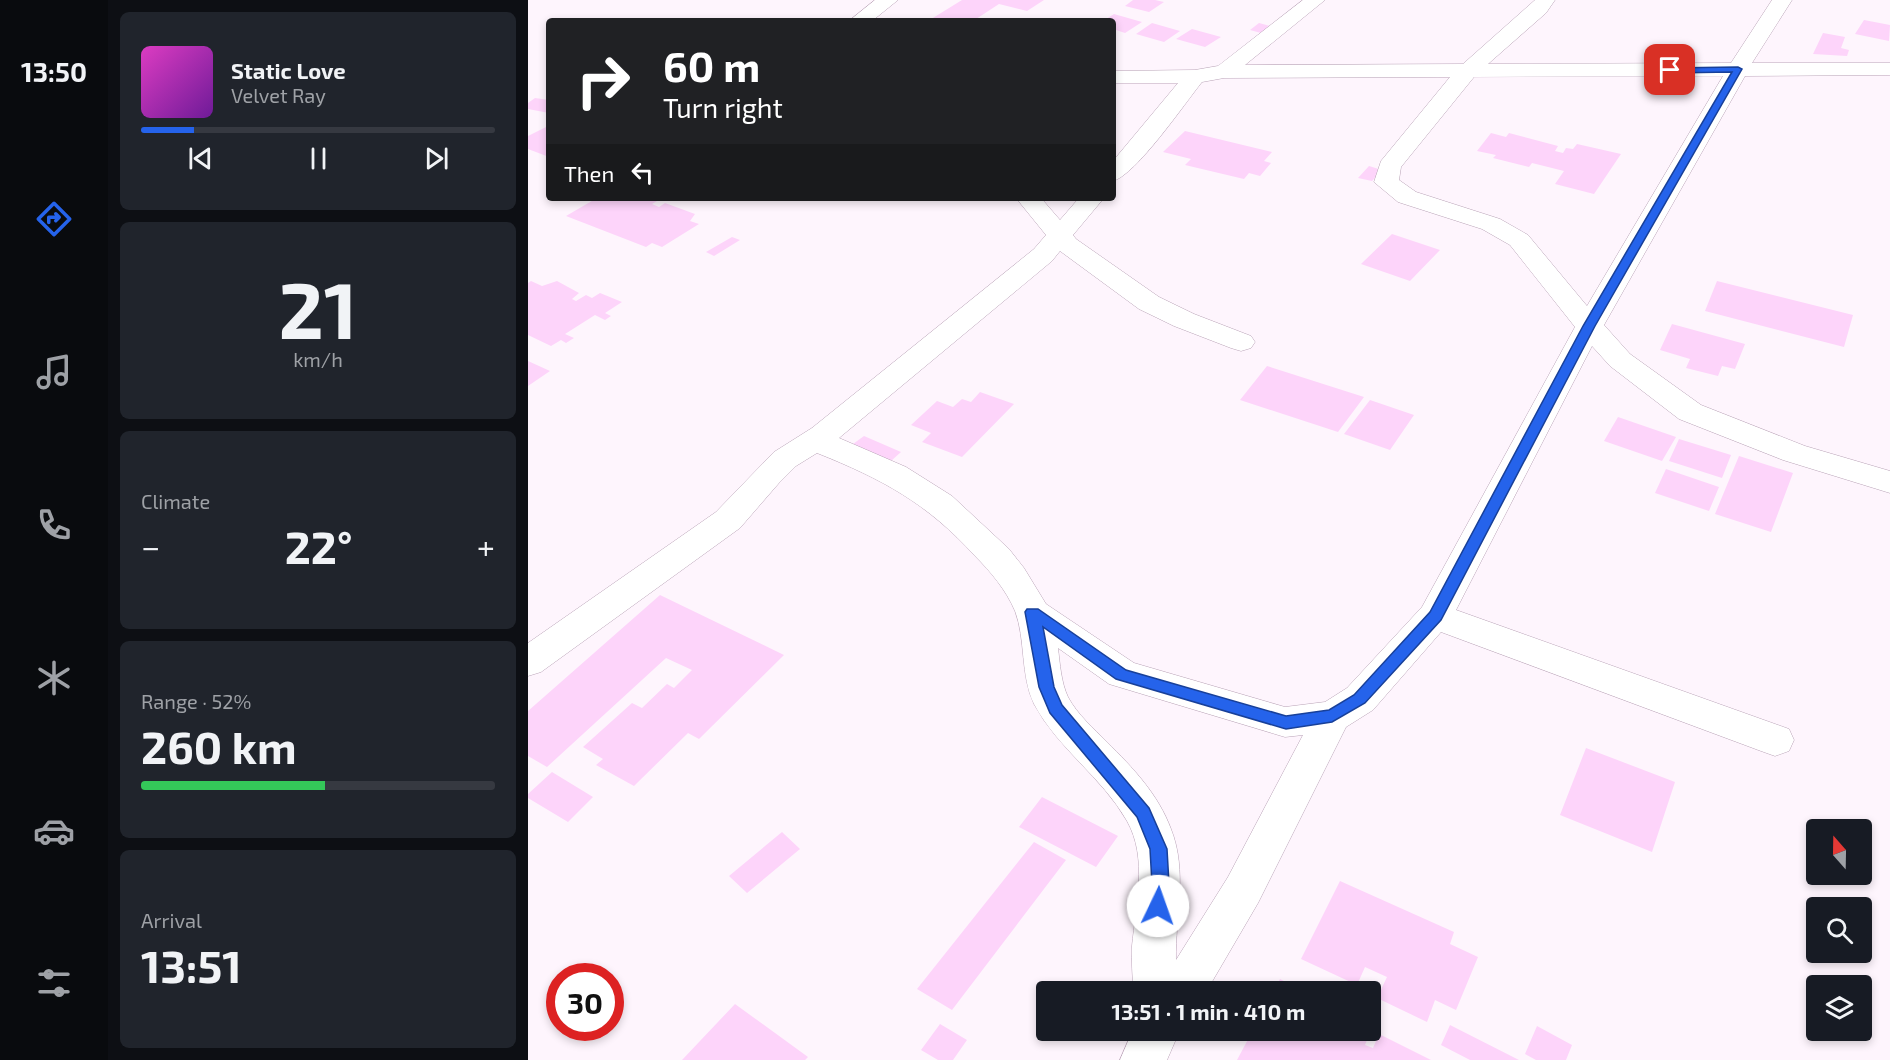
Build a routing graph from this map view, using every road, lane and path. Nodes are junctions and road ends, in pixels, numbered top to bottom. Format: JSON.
{"nodes":[{"id":1,"x":888,"y":0,"type":"edge"},
{"id":2,"x":1314,"y":0,"type":"edge"},
{"id":3,"x":1545,"y":0,"type":"edge"},
{"id":4,"x":1782,"y":0,"type":"edge"},
{"id":5,"x":863,"y":18,"type":"edge"},
{"id":6,"x":1738,"y":69,"type":"junction"},
{"id":7,"x":1890,"y":69,"type":"edge"},
{"id":8,"x":1224,"y":72,"type":"junction"},
{"id":9,"x":1466,"y":73,"type":"junction"},
{"id":10,"x":1195,"y":76,"type":"junction"},
{"id":11,"x":1116,"y":77,"type":"edge"},
{"id":12,"x":1116,"y":171,"type":"edge"},
{"id":13,"x":1030,"y":201,"type":"edge"},
{"id":14,"x":1089,"y":201,"type":"edge"},
{"id":15,"x":1058,"y":236,"type":"junction"},
{"id":16,"x":1589,"y":326,"type":"junction"},
{"id":17,"x":1241,"y":342,"type":"dead end"},
{"id":18,"x":815,"y":440,"type":"junction"},
{"id":19,"x":1890,"y":482,"type":"edge"},
{"id":20,"x":1032,"y":612,"type":"junction"},
{"id":21,"x":1436,"y":616,"type":"junction"},
{"id":22,"x":528,"y":662,"type":"edge"},
{"id":23,"x":1332,"y":716,"type":"junction"},
{"id":24,"x":1775,"y":740,"type":"dead end"},
{"id":25,"x":1154,"y":981,"type":"edge"},
{"id":26,"x":1188,"y":981,"type":"edge"}],
"edges":[{"from":1,"to":5,"type":"street"},
{"from":2,"to":8,"type":"street"},
{"from":3,"to":9,"type":"street"},
{"from":4,"to":6,"type":"street"},
{"from":6,"to":7,"type":"street"},
{"from":6,"to":9,"type":"street"},
{"from":6,"to":16,"type":"street"},
{"from":8,"to":9,"type":"street"},
{"from":8,"to":10,"type":"street"},
{"from":9,"to":16,"type":"street"},
{"from":10,"to":11,"type":"street"},
{"from":10,"to":12,"type":"street"},
{"from":13,"to":15,"type":"street"},
{"from":14,"to":15,"type":"street"},
{"from":15,"to":17,"type":"street"},
{"from":15,"to":18,"type":"street"},
{"from":16,"to":19,"type":"street"},
{"from":16,"to":21,"type":"street"},
{"from":18,"to":20,"type":"street"},
{"from":18,"to":22,"type":"street"},
{"from":20,"to":23,"type":"street"},
{"from":20,"to":25,"type":"street"},
{"from":21,"to":23,"type":"street"},
{"from":21,"to":24,"type":"street"},
{"from":23,"to":26,"type":"street"}]}
